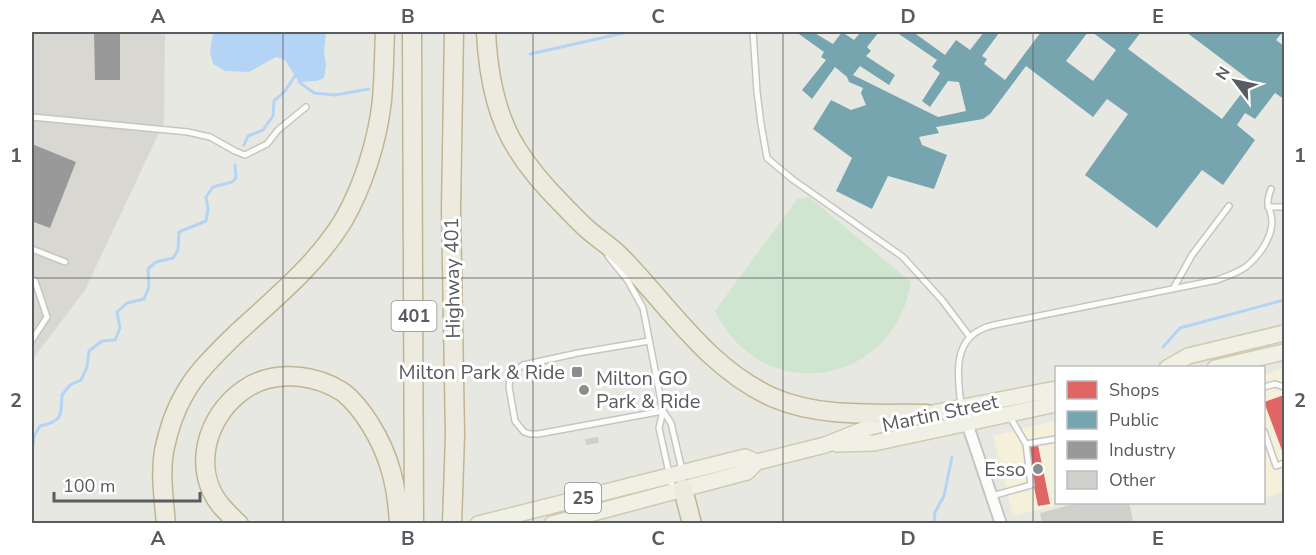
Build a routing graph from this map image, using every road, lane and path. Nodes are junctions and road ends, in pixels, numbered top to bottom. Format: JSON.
{"nodes":[{"id":1,"x":385,"y":32,"type":"edge"},
{"id":2,"x":412,"y":32,"type":"edge"},
{"id":3,"x":454,"y":32,"type":"edge"},
{"id":4,"x":486,"y":32,"type":"edge"},
{"id":5,"x":754,"y":32,"type":"edge"},
{"id":6,"x":306,"y":107,"type":"dead end"},
{"id":7,"x":32,"y":117,"type":"edge"},
{"id":8,"x":1271,"y":189,"type":"dead end"},
{"id":9,"x":1228,"y":206,"type":"dead end"},
{"id":10,"x":1268,"y":207,"type":"junction"},
{"id":11,"x":1284,"y":207,"type":"edge"},
{"id":12,"x":584,"y":226,"type":"junction"},
{"id":13,"x":32,"y":249,"type":"edge"},
{"id":14,"x":65,"y":262,"type":"dead end"},
{"id":15,"x":32,"y":279,"type":"edge"},
{"id":16,"x":1173,"y":289,"type":"junction"},
{"id":17,"x":1284,"y":333,"type":"edge"},
{"id":18,"x":970,"y":337,"type":"junction"},
{"id":19,"x":32,"y":340,"type":"edge"},
{"id":20,"x":649,"y":340,"type":"junction"},
{"id":21,"x":1284,"y":352,"type":"edge"},
{"id":22,"x":1170,"y":366,"type":"edge"},
{"id":23,"x":1224,"y":366,"type":"edge"},
{"id":24,"x":1265,"y":386,"type":"edge"},
{"id":25,"x":1284,"y":387,"type":"edge"},
{"id":26,"x":1055,"y":389,"type":"edge"},
{"id":27,"x":1055,"y":404,"type":"edge"},
{"id":28,"x":962,"y":408,"type":"junction"},
{"id":29,"x":663,"y":411,"type":"junction"},
{"id":30,"x":927,"y":414,"type":"junction"},
{"id":31,"x":1008,"y":414,"type":"junction"},
{"id":32,"x":967,"y":423,"type":"junction"},
{"id":33,"x":455,"y":435,"type":"junction"},
{"id":34,"x":1265,"y":436,"type":"edge"},
{"id":35,"x":1055,"y":439,"type":"edge"},
{"id":36,"x":1026,"y":444,"type":"junction"},
{"id":37,"x":825,"y":445,"type":"junction"},
{"id":38,"x":1284,"y":463,"type":"edge"},
{"id":39,"x":677,"y":482,"type":"junction"},
{"id":40,"x":992,"y":496,"type":"junction"},
{"id":41,"x":166,"y":524,"type":"edge"},
{"id":42,"x":239,"y":524,"type":"edge"},
{"id":43,"x":399,"y":524,"type":"edge"},
{"id":44,"x":414,"y":524,"type":"edge"},
{"id":45,"x":453,"y":524,"type":"edge"},
{"id":46,"x":463,"y":524,"type":"edge"},
{"id":47,"x":477,"y":524,"type":"edge"},
{"id":48,"x":552,"y":524,"type":"edge"},
{"id":49,"x":692,"y":524,"type":"edge"},
{"id":50,"x":1001,"y":524,"type":"edge"}],
"edges":[{"from":1,"to":41,"type":"highway"},
{"from":2,"to":44,"type":"highway","name":"Highway 401","number":"401"},
{"from":3,"to":33,"type":"highway","name":"Highway 401","number":"401"},
{"from":4,"to":12,"type":"highway"},
{"from":5,"to":18,"type":"lane"},
{"from":6,"to":7,"type":"lane"},
{"from":8,"to":10,"type":"lane"},
{"from":9,"to":16,"type":"lane"},
{"from":10,"to":11,"type":"lane"},
{"from":10,"to":16,"type":"lane"},
{"from":12,"to":20,"type":"lane"},
{"from":12,"to":30,"type":"highway"},
{"from":13,"to":14,"type":"lane"},
{"from":15,"to":19,"type":"lane"},
{"from":16,"to":18,"type":"lane"},
{"from":17,"to":22,"type":"main road"},
{"from":18,"to":28,"type":"lane"},
{"from":20,"to":29,"type":"lane"},
{"from":20,"to":29,"type":"lane"},
{"from":21,"to":23,"type":"main road"},
{"from":24,"to":25,"type":"lane"},
{"from":26,"to":28,"type":"main road","name":"Martin Street","number":"25"},
{"from":27,"to":31,"type":"main road","name":"Martin Street","number":"25"},
{"from":28,"to":30,"type":"main road","name":"Martin Street","number":"25"},
{"from":28,"to":32,"type":"street"},
{"from":29,"to":39,"type":"lane"},
{"from":29,"to":39,"type":"lane"},
{"from":30,"to":37,"type":"main road","name":"Martin Street","number":"25"},
{"from":31,"to":32,"type":"main road","name":"Martin Street","number":"25"},
{"from":31,"to":36,"type":"lane"},
{"from":32,"to":37,"type":"main road","name":"Martin Street","number":"25"},
{"from":32,"to":40,"type":"street"},
{"from":33,"to":45,"type":"highway","name":"Highway 401","number":"401"},
{"from":33,"to":46,"type":"highway"},
{"from":34,"to":38,"type":"lane"},
{"from":35,"to":36,"type":"lane"},
{"from":36,"to":40,"type":"lane"},
{"from":37,"to":39,"type":"main road","name":"Martin Street","number":"25"},
{"from":39,"to":47,"type":"main road","name":"Martin Street","number":"25"},
{"from":39,"to":48,"type":"main road","name":"Martin Street","number":"25"},
{"from":39,"to":49,"type":"highway"},
{"from":40,"to":50,"type":"street"},
{"from":42,"to":43,"type":"highway"}]}
